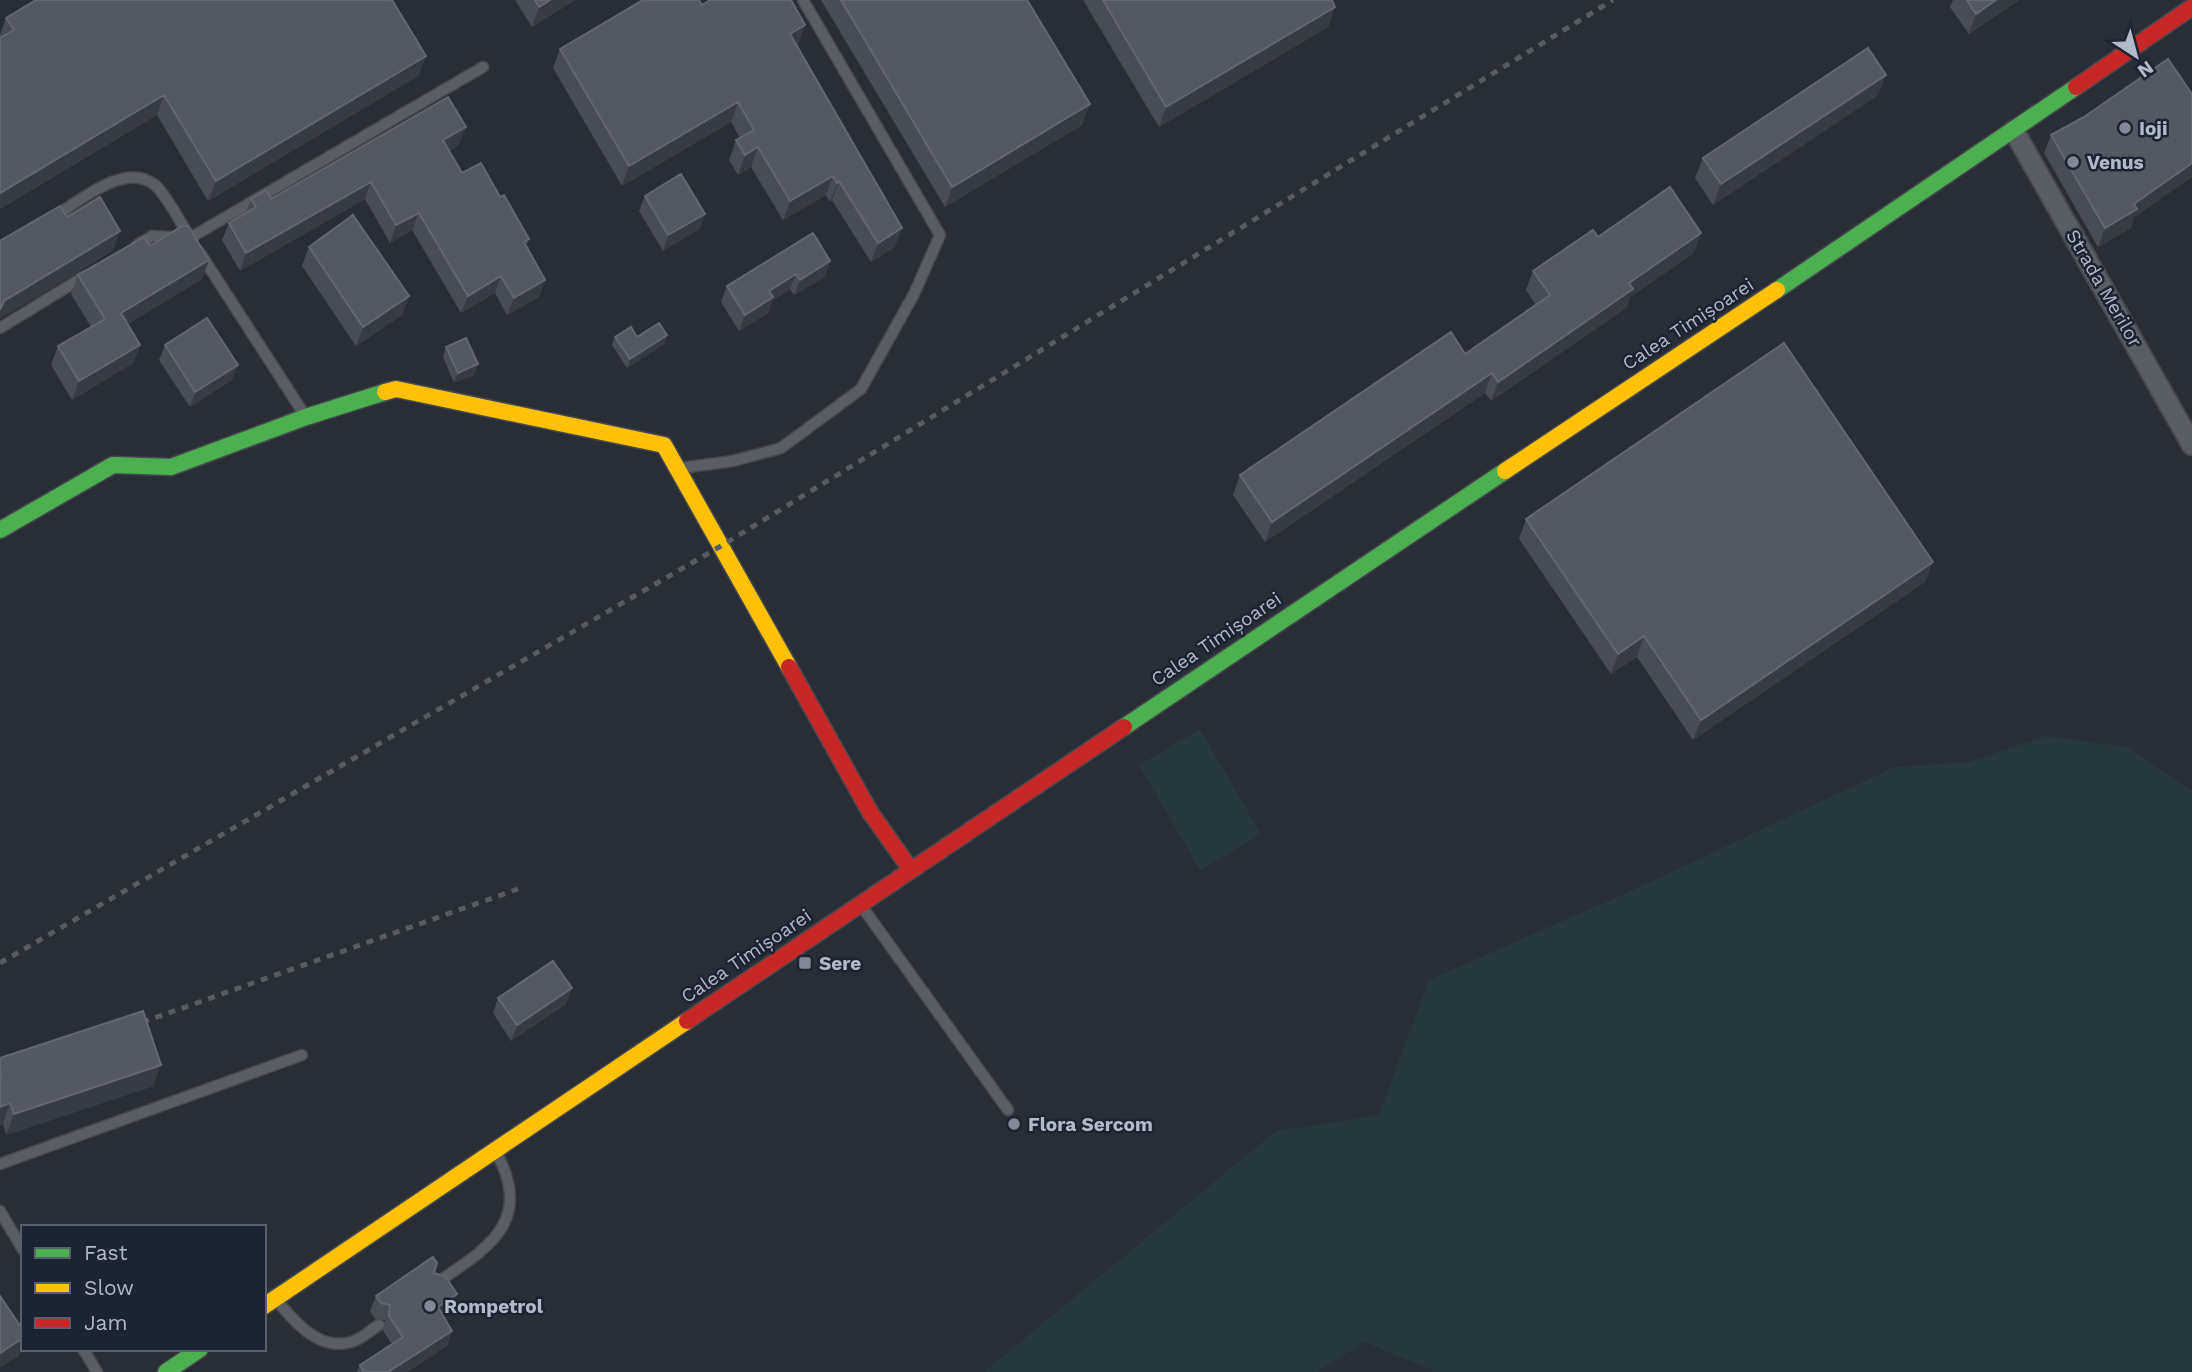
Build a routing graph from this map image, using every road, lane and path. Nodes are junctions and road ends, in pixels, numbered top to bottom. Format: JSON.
{"nodes":[{"id":1,"x":803,"y":0,"type":"edge"},
{"id":2,"x":2192,"y":7,"type":"edge"},
{"id":3,"x":483,"y":67,"type":"dead end"},
{"id":4,"x":2014,"y":131,"type":"junction"},
{"id":5,"x":47,"y":221,"type":"edge"},
{"id":6,"x":190,"y":238,"type":"junction"},
{"id":7,"x":128,"y":250,"type":"edge"},
{"id":8,"x":93,"y":271,"type":"edge"},
{"id":9,"x":0,"y":328,"type":"edge"},
{"id":10,"x":306,"y":417,"type":"junction"},
{"id":11,"x":2192,"y":445,"type":"edge"},
{"id":12,"x":677,"y":468,"type":"junction"},
{"id":13,"x":0,"y":530,"type":"edge"},
{"id":14,"x":911,"y":870,"type":"junction"},
{"id":15,"x":860,"y":904,"type":"junction"},
{"id":16,"x":302,"y":1055,"type":"dead end"},
{"id":17,"x":1008,"y":1110,"type":"dead end"},
{"id":18,"x":495,"y":1150,"type":"junction"},
{"id":19,"x":0,"y":1164,"type":"edge"},
{"id":20,"x":0,"y":1211,"type":"edge"},
{"id":21,"x":21,"y":1247,"type":"edge"},
{"id":22,"x":435,"y":1285,"type":"edge"},
{"id":23,"x":270,"y":1302,"type":"edge"},
{"id":24,"x":379,"y":1325,"type":"dead end"},
{"id":25,"x":84,"y":1351,"type":"edge"},
{"id":26,"x":197,"y":1351,"type":"edge"},
{"id":27,"x":97,"y":1372,"type":"edge"},
{"id":28,"x":166,"y":1372,"type":"edge"}],
"edges":[{"from":1,"to":12,"type":"lane"},
{"from":2,"to":4,"type":"main road","name":"Calea Timișoarei"},
{"from":3,"to":6,"type":"lane"},
{"from":4,"to":11,"type":"street","name":"Strada Merilor"},
{"from":4,"to":14,"type":"main road","name":"Calea Timișoarei"},
{"from":5,"to":6,"type":"lane"},
{"from":6,"to":7,"type":"lane"},
{"from":6,"to":10,"type":"lane"},
{"from":8,"to":9,"type":"lane"},
{"from":10,"to":12,"type":"main road"},
{"from":10,"to":13,"type":"main road"},
{"from":12,"to":14,"type":"main road"},
{"from":14,"to":15,"type":"main road","name":"Calea Timișoarei"},
{"from":15,"to":17,"type":"lane"},
{"from":15,"to":18,"type":"main road","name":"Calea Timișoarei"},
{"from":16,"to":19,"type":"lane"},
{"from":18,"to":22,"type":"lane"},
{"from":18,"to":23,"type":"main road","name":"Calea Timișoarei"},
{"from":20,"to":21,"type":"lane"},
{"from":23,"to":24,"type":"lane"},
{"from":25,"to":27,"type":"lane"},
{"from":26,"to":28,"type":"main road"}]}
